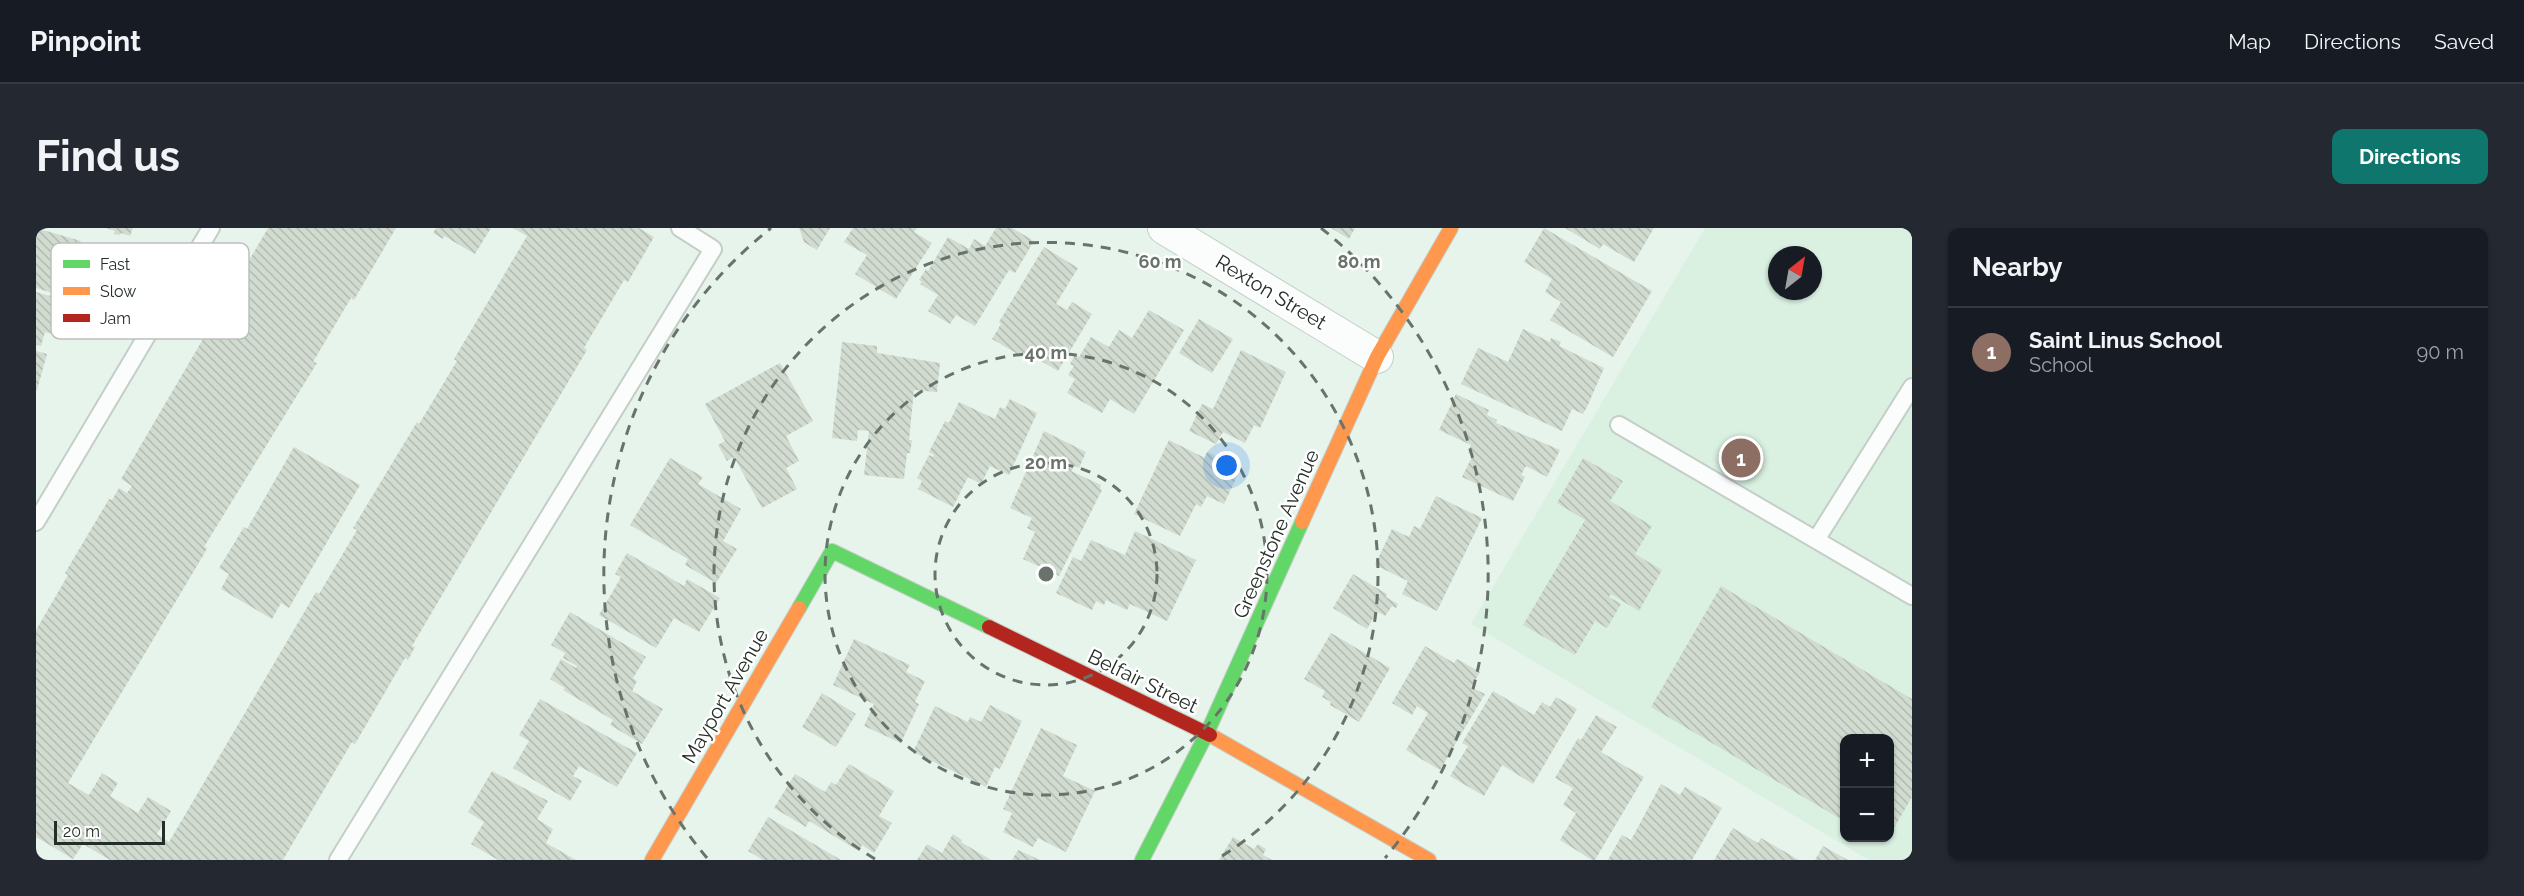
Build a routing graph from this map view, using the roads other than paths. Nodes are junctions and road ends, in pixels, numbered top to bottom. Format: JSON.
{"nodes":[{"id":1,"x":211,"y":228,"type":"edge"},
{"id":2,"x":680,"y":228,"type":"edge"},
{"id":3,"x":1164,"y":228,"type":"edge"},
{"id":4,"x":1451,"y":228,"type":"edge"},
{"id":5,"x":202,"y":243,"type":"edge"},
{"id":6,"x":145,"y":339,"type":"edge"},
{"id":7,"x":1377,"y":357,"type":"junction"},
{"id":8,"x":1912,"y":387,"type":"edge"},
{"id":9,"x":1619,"y":425,"type":"dead end"},
{"id":10,"x":36,"y":522,"type":"edge"},
{"id":11,"x":1816,"y":540,"type":"junction"},
{"id":12,"x":832,"y":551,"type":"joint"},
{"id":13,"x":1912,"y":596,"type":"edge"},
{"id":14,"x":1207,"y":733,"type":"junction"},
{"id":15,"x":338,"y":860,"type":"edge"},
{"id":16,"x":652,"y":860,"type":"edge"},
{"id":17,"x":1142,"y":860,"type":"edge"},
{"id":18,"x":1429,"y":860,"type":"edge"}],
"edges":[{"from":1,"to":5,"type":"lane"},
{"from":2,"to":15,"type":"lane"},
{"from":3,"to":7,"type":"street","name":"Rexton Street"},
{"from":4,"to":7,"type":"street","name":"Greenstone Avenue"},
{"from":6,"to":10,"type":"lane"},
{"from":7,"to":14,"type":"street","name":"Greenstone Avenue"},
{"from":8,"to":11,"type":"lane"},
{"from":9,"to":11,"type":"lane"},
{"from":11,"to":13,"type":"lane"},
{"from":12,"to":14,"type":"street","name":"Belfair Street"},
{"from":12,"to":16,"type":"street","name":"Mayport Avenue"},
{"from":14,"to":17,"type":"street","name":"Greenstone Avenue"},
{"from":14,"to":18,"type":"street","name":"Belfair Street"}]}
